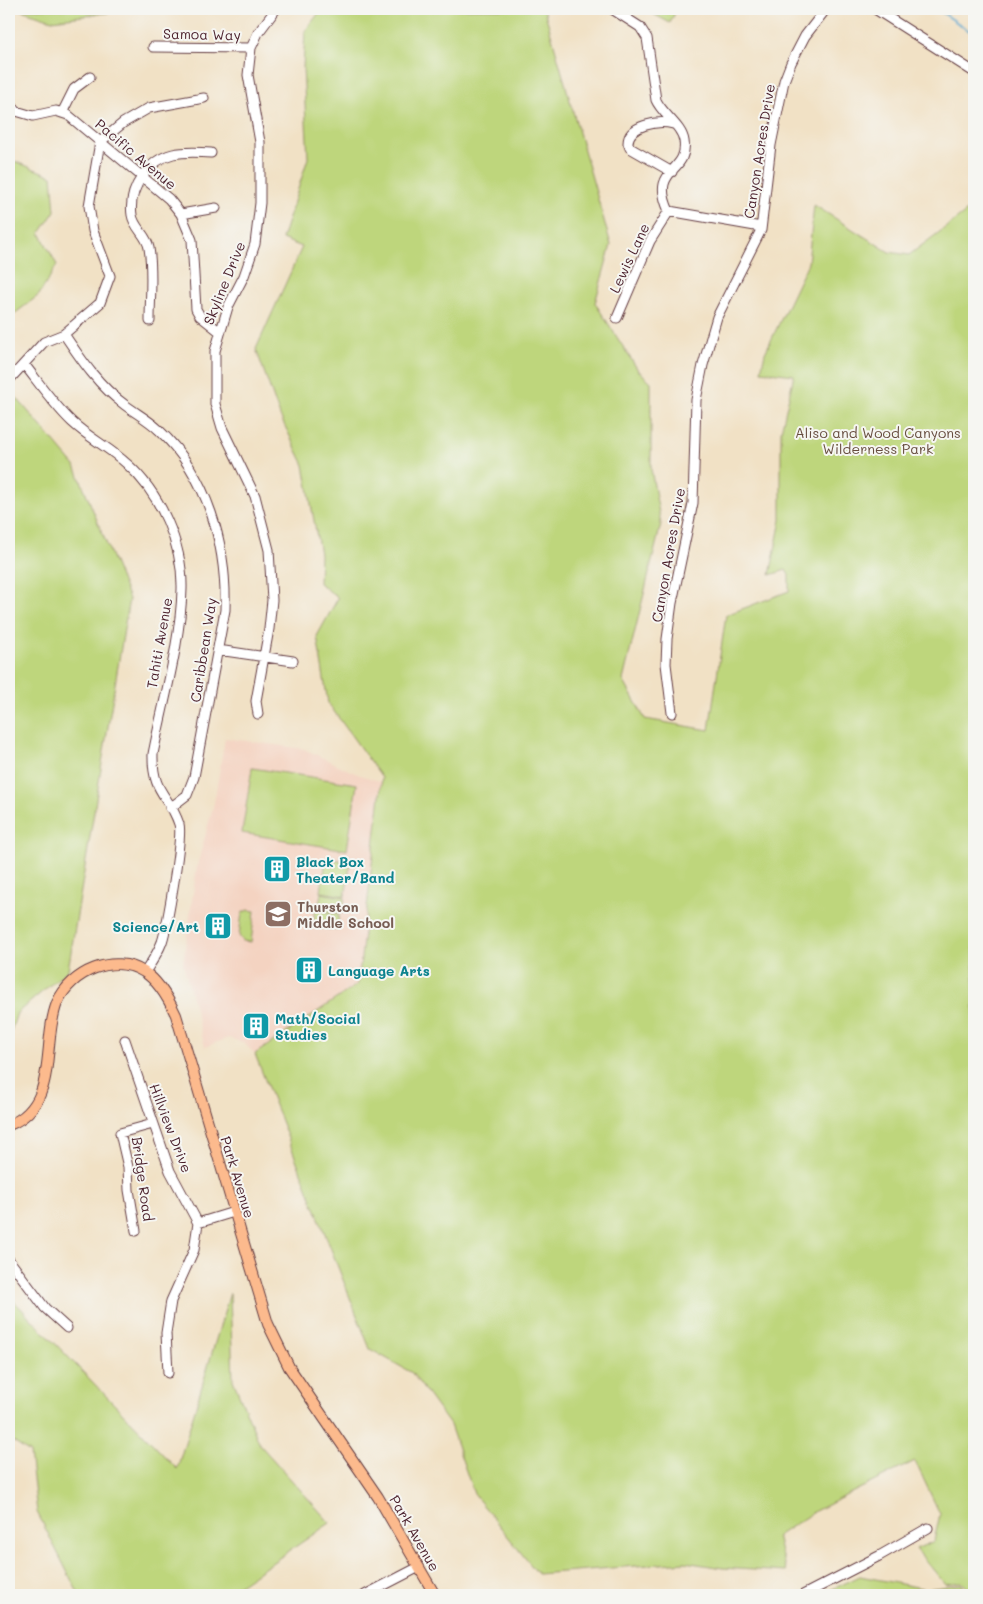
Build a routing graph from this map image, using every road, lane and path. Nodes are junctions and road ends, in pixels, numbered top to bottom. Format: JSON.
{"nodes":[{"id":1,"x":276,"y":9,"type":"edge"},
{"id":2,"x":612,"y":9,"type":"edge"},
{"id":3,"x":826,"y":9,"type":"edge"},
{"id":4,"x":875,"y":9,"type":"edge"},
{"id":5,"x":152,"y":47,"type":"dead end"},
{"id":6,"x":251,"y":48,"type":"junction"},
{"id":7,"x":974,"y":72,"type":"edge"},
{"id":8,"x":90,"y":77,"type":"dead end"},
{"id":9,"x":204,"y":98,"type":"dead end"},
{"id":10,"x":10,"y":102,"type":"edge"},
{"id":11,"x":62,"y":113,"type":"junction"},
{"id":12,"x":673,"y":124,"type":"junction"},
{"id":13,"x":100,"y":142,"type":"junction"},
{"id":14,"x":211,"y":153,"type":"dead end"},
{"id":15,"x":672,"y":172,"type":"junction"},
{"id":16,"x":140,"y":177,"type":"junction"},
{"id":17,"x":216,"y":208,"type":"dead end"},
{"id":18,"x":669,"y":211,"type":"junction"},
{"id":19,"x":181,"y":214,"type":"junction"},
{"id":20,"x":761,"y":227,"type":"junction"},
{"id":21,"x":617,"y":318,"type":"dead end"},
{"id":22,"x":150,"y":321,"type":"dead end"},
{"id":23,"x":219,"y":331,"type":"junction"},
{"id":24,"x":64,"y":334,"type":"junction"},
{"id":25,"x":24,"y":364,"type":"junction"},
{"id":26,"x":9,"y":380,"type":"edge"},
{"id":27,"x":218,"y":650,"type":"junction"},
{"id":28,"x":264,"y":656,"type":"junction"},
{"id":29,"x":293,"y":660,"type":"dead end"},
{"id":30,"x":672,"y":713,"type":"dead end"},
{"id":31,"x":258,"y":714,"type":"dead end"},
{"id":32,"x":170,"y":808,"type":"junction"},
{"id":33,"x":145,"y":972,"type":"junction"},
{"id":34,"x":125,"y":1040,"type":"dead end"},
{"id":35,"x":153,"y":1124,"type":"junction"},
{"id":36,"x":9,"y":1125,"type":"edge"},
{"id":37,"x":234,"y":1212,"type":"junction"},
{"id":38,"x":198,"y":1223,"type":"junction"},
{"id":39,"x":136,"y":1231,"type":"dead end"},
{"id":40,"x":9,"y":1260,"type":"edge"},
{"id":41,"x":67,"y":1328,"type":"dead end"},
{"id":42,"x":168,"y":1373,"type":"dead end"},
{"id":43,"x":928,"y":1528,"type":"dead end"},
{"id":44,"x":419,"y":1567,"type":"junction"},
{"id":45,"x":366,"y":1595,"type":"edge"},
{"id":46,"x":435,"y":1595,"type":"edge"},
{"id":47,"x":802,"y":1595,"type":"edge"}],
"edges":[{"from":1,"to":6,"type":"street","name":"Skyline Drive"},
{"from":2,"to":12,"type":"street"},
{"from":3,"to":20,"type":"street","name":"Canyon Acres Drive"},
{"from":4,"to":7,"type":"street"},
{"from":5,"to":6,"type":"street","name":"Samoa Way"},
{"from":6,"to":23,"type":"street","name":"Skyline Drive"},
{"from":8,"to":11,"type":"street"},
{"from":9,"to":13,"type":"street"},
{"from":10,"to":11,"type":"street"},
{"from":11,"to":13,"type":"street","name":"Pacific Avenue"},
{"from":12,"to":15,"type":"street"},
{"from":12,"to":15,"type":"street"},
{"from":13,"to":16,"type":"street","name":"Pacific Avenue"},
{"from":13,"to":24,"type":"street"},
{"from":14,"to":16,"type":"street"},
{"from":15,"to":18,"type":"street"},
{"from":16,"to":19,"type":"street","name":"Pacific Avenue"},
{"from":16,"to":22,"type":"street"},
{"from":17,"to":19,"type":"street"},
{"from":18,"to":20,"type":"street"},
{"from":18,"to":21,"type":"street","name":"Lewis Lane"},
{"from":19,"to":23,"type":"street","name":"Pacific Avenue"},
{"from":20,"to":30,"type":"street","name":"Canyon Acres Drive"},
{"from":23,"to":28,"type":"street","name":"Skyline Drive"},
{"from":24,"to":25,"type":"street"},
{"from":24,"to":27,"type":"street","name":"Caribbean Way"},
{"from":25,"to":26,"type":"street"},
{"from":25,"to":32,"type":"street","name":"Tahiti Avenue"},
{"from":27,"to":28,"type":"street"},
{"from":27,"to":32,"type":"street","name":"Caribbean Way"},
{"from":28,"to":29,"type":"street"},
{"from":28,"to":31,"type":"street","name":"Skyline Drive"},
{"from":32,"to":33,"type":"street","name":"Tahiti Avenue"},
{"from":33,"to":36,"type":"main road"},
{"from":33,"to":37,"type":"main road","name":"Park Avenue"},
{"from":34,"to":35,"type":"street","name":"Hillview Drive"},
{"from":35,"to":38,"type":"street","name":"Hillview Drive"},
{"from":35,"to":39,"type":"street","name":"Bridge Road"},
{"from":37,"to":38,"type":"street"},
{"from":37,"to":44,"type":"main road","name":"Park Avenue"},
{"from":38,"to":42,"type":"street"},
{"from":40,"to":41,"type":"street"},
{"from":43,"to":47,"type":"street"},
{"from":44,"to":45,"type":"street"},
{"from":44,"to":46,"type":"main road","name":"Park Avenue"}]}
